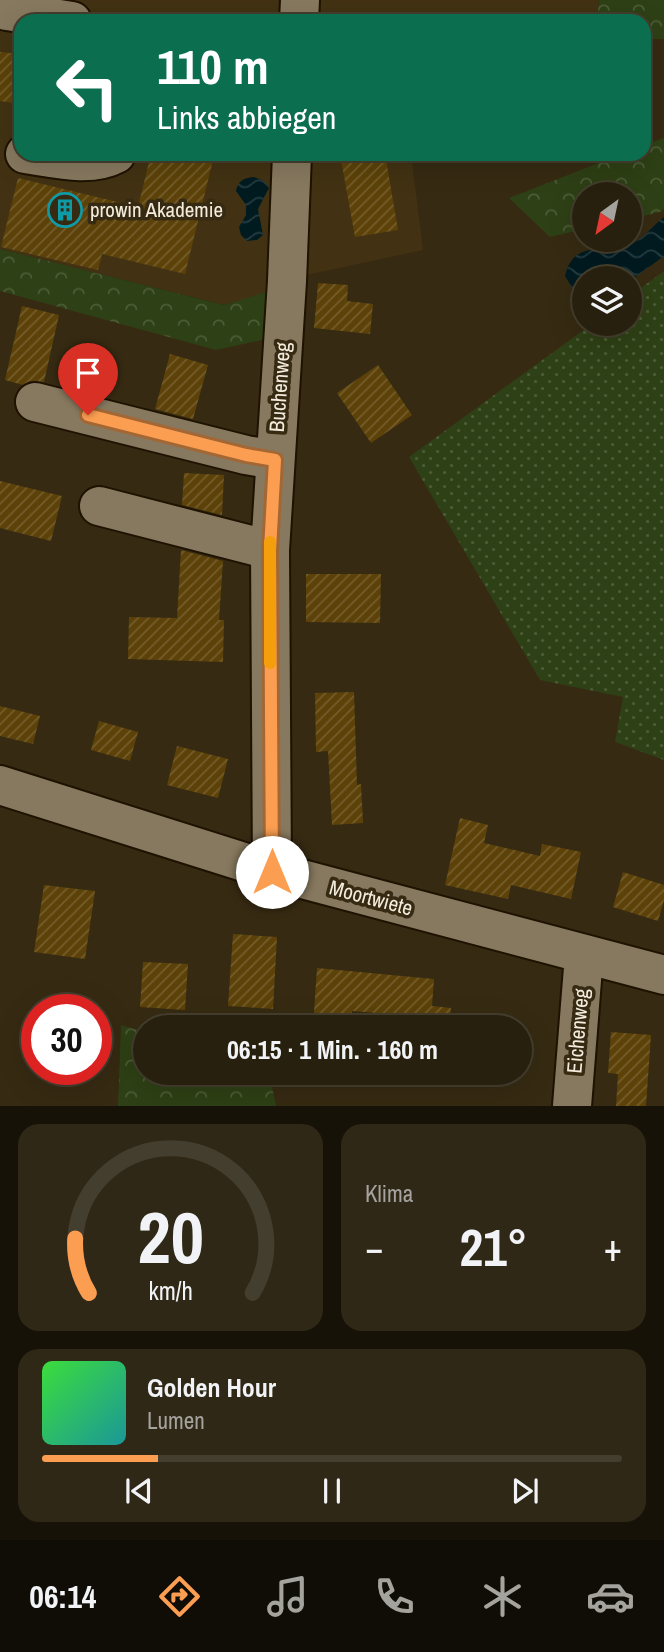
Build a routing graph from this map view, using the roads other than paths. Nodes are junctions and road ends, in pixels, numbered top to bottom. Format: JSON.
{"nodes":[{"id":1,"x":0,"y":6,"type":"edge"},
{"id":2,"x":26,"y":14,"type":"edge"},
{"id":3,"x":292,"y":161,"type":"edge"},
{"id":4,"x":35,"y":402,"type":"dead end"},
{"id":5,"x":275,"y":460,"type":"junction"},
{"id":6,"x":99,"y":506,"type":"dead end"},
{"id":7,"x":270,"y":550,"type":"junction"},
{"id":8,"x":0,"y":785,"type":"edge"},
{"id":9,"x":272,"y":872,"type":"junction"},
{"id":10,"x":584,"y":955,"type":"junction"},
{"id":11,"x":664,"y":975,"type":"edge"},
{"id":12,"x":572,"y":1106,"type":"edge"}],
"edges":[{"from":1,"to":2,"type":"street"},
{"from":3,"to":5,"type":"street","name":"Buchenweg"},
{"from":4,"to":5,"type":"street"},
{"from":5,"to":7,"type":"street","name":"Buchenweg"},
{"from":6,"to":7,"type":"street"},
{"from":7,"to":9,"type":"street","name":"Buchenweg"},
{"from":8,"to":9,"type":"street","name":"Moortwiete"},
{"from":9,"to":10,"type":"street","name":"Moortwiete"},
{"from":10,"to":11,"type":"street","name":"Moortwiete"},
{"from":10,"to":12,"type":"street","name":"Eichenweg"}]}
